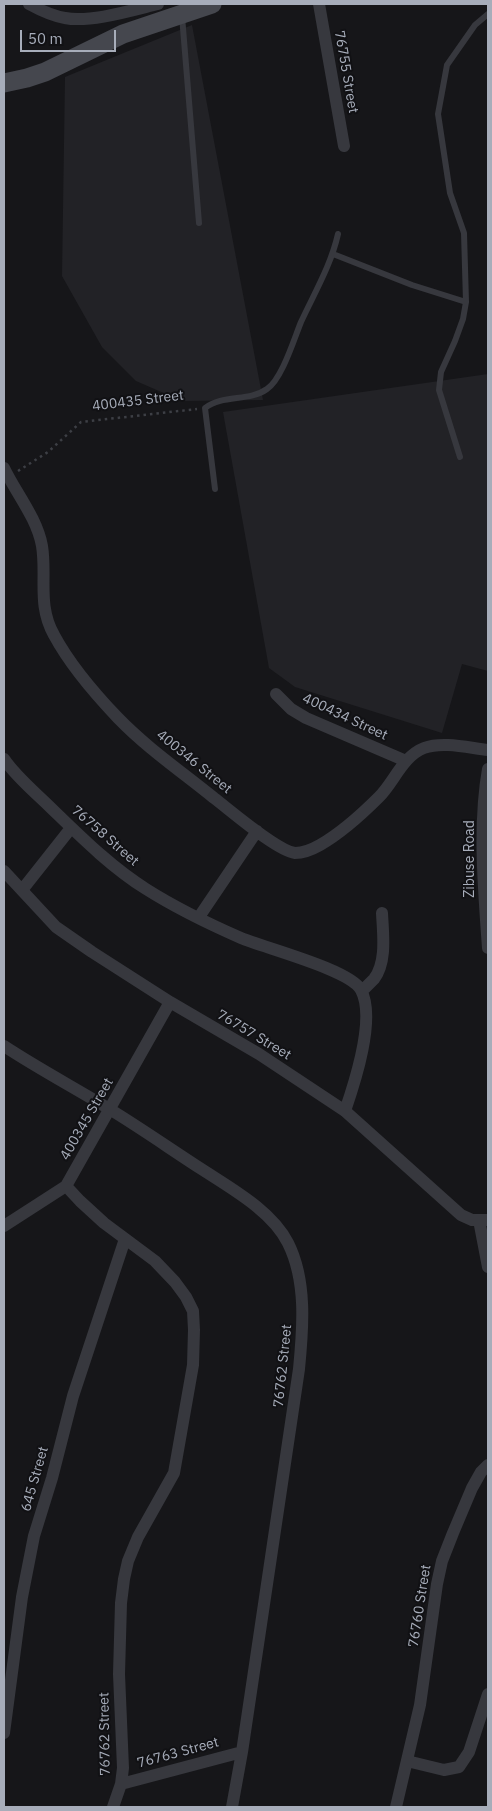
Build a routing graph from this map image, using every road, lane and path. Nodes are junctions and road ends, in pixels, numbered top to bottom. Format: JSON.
{"nodes":[{"id":1,"x":29,"y":4,"type":"edge"},
{"id":2,"x":158,"y":4,"type":"edge"},
{"id":3,"x":212,"y":4,"type":"edge"},
{"id":4,"x":319,"y":4,"type":"edge"},
{"id":5,"x":117,"y":8,"type":"edge"},
{"id":6,"x":182,"y":13,"type":"junction"},
{"id":7,"x":488,"y":14,"type":"edge"},
{"id":8,"x":4,"y":83,"type":"edge"},
{"id":9,"x":344,"y":146,"type":"dead end"},
{"id":10,"x":199,"y":223,"type":"dead end"},
{"id":11,"x":338,"y":234,"type":"dead end"},
{"id":12,"x":333,"y":254,"type":"junction"},
{"id":13,"x":466,"y":302,"type":"junction"},
{"id":14,"x":205,"y":408,"type":"junction"},
{"id":15,"x":460,"y":457,"type":"dead end"},
{"id":16,"x":5,"y":476,"type":"edge"},
{"id":17,"x":215,"y":489,"type":"dead end"},
{"id":18,"x":276,"y":694,"type":"dead end"},
{"id":19,"x":488,"y":750,"type":"edge"},
{"id":20,"x":4,"y":759,"type":"edge"},
{"id":21,"x":406,"y":761,"type":"junction"},
{"id":22,"x":488,"y":769,"type":"edge"},
{"id":23,"x":71,"y":828,"type":"junction"},
{"id":24,"x":256,"y":831,"type":"junction"},
{"id":25,"x":4,"y":870,"type":"edge"},
{"id":26,"x":22,"y":890,"type":"junction"},
{"id":27,"x":382,"y":913,"type":"dead end"},
{"id":28,"x":199,"y":918,"type":"junction"},
{"id":29,"x":488,"y":948,"type":"edge"},
{"id":30,"x":362,"y":990,"type":"junction"},
{"id":31,"x":170,"y":1002,"type":"junction"},
{"id":32,"x":4,"y":1046,"type":"edge"},
{"id":33,"x":110,"y":1109,"type":"junction"},
{"id":34,"x":345,"y":1111,"type":"junction"},
{"id":35,"x":66,"y":1186,"type":"junction"},
{"id":36,"x":484,"y":1220,"type":"edge"},
{"id":37,"x":4,"y":1226,"type":"edge"},
{"id":38,"x":125,"y":1240,"type":"junction"},
{"id":39,"x":488,"y":1266,"type":"edge"},
{"id":40,"x":488,"y":1464,"type":"edge"},
{"id":41,"x":488,"y":1694,"type":"edge"},
{"id":42,"x":4,"y":1733,"type":"edge"},
{"id":43,"x":242,"y":1752,"type":"junction"},
{"id":44,"x":407,"y":1761,"type":"junction"},
{"id":45,"x":121,"y":1784,"type":"junction"},
{"id":46,"x":113,"y":1807,"type":"edge"},
{"id":47,"x":232,"y":1807,"type":"edge"},
{"id":48,"x":396,"y":1807,"type":"edge"}],
"edges":[{"from":1,"to":5,"type":"street"},
{"from":2,"to":5,"type":"street"},
{"from":3,"to":6,"type":"street"},
{"from":4,"to":9,"type":"street","name":"76755 Street"},
{"from":6,"to":8,"type":"street"},
{"from":6,"to":10,"type":"lane"},
{"from":7,"to":13,"type":"lane"},
{"from":11,"to":12,"type":"lane"},
{"from":12,"to":13,"type":"lane"},
{"from":12,"to":14,"type":"lane"},
{"from":13,"to":15,"type":"lane"},
{"from":14,"to":16,"type":"path","name":"400435 Street"},
{"from":14,"to":17,"type":"lane"},
{"from":16,"to":24,"type":"street","name":"400346 Street"},
{"from":18,"to":21,"type":"street","name":"400434 Street"},
{"from":19,"to":21,"type":"street","name":"400346 Street"},
{"from":20,"to":23,"type":"street","name":"76758 Street"},
{"from":21,"to":24,"type":"street","name":"400346 Street"},
{"from":22,"to":29,"type":"street","name":"Zibuse Road"},
{"from":23,"to":26,"type":"street"},
{"from":23,"to":28,"type":"street","name":"76758 Street"},
{"from":24,"to":28,"type":"street"},
{"from":25,"to":26,"type":"street","name":"76757 Street"},
{"from":26,"to":31,"type":"street","name":"76757 Street"},
{"from":27,"to":30,"type":"street"},
{"from":28,"to":30,"type":"street","name":"76758 Street"},
{"from":30,"to":34,"type":"street"},
{"from":31,"to":33,"type":"street","name":"400345 Street"},
{"from":31,"to":34,"type":"street","name":"76757 Street"},
{"from":32,"to":33,"type":"street","name":"76762 Street"},
{"from":33,"to":35,"type":"street","name":"400345 Street"},
{"from":33,"to":43,"type":"street","name":"76762 Street"},
{"from":34,"to":36,"type":"street","name":"76757 Street"},
{"from":35,"to":37,"type":"street","name":"400345 Street"},
{"from":35,"to":38,"type":"street","name":"76762 Street"},
{"from":36,"to":39,"type":"street"},
{"from":38,"to":42,"type":"street","name":"645 Street"},
{"from":38,"to":45,"type":"street","name":"76762 Street"},
{"from":40,"to":44,"type":"street","name":"76760 Street"},
{"from":41,"to":44,"type":"street"},
{"from":43,"to":45,"type":"street","name":"76763 Street"},
{"from":43,"to":47,"type":"street","name":"76762 Street"},
{"from":44,"to":48,"type":"street","name":"76760 Street"},
{"from":45,"to":46,"type":"street","name":"76762 Street"}]}
